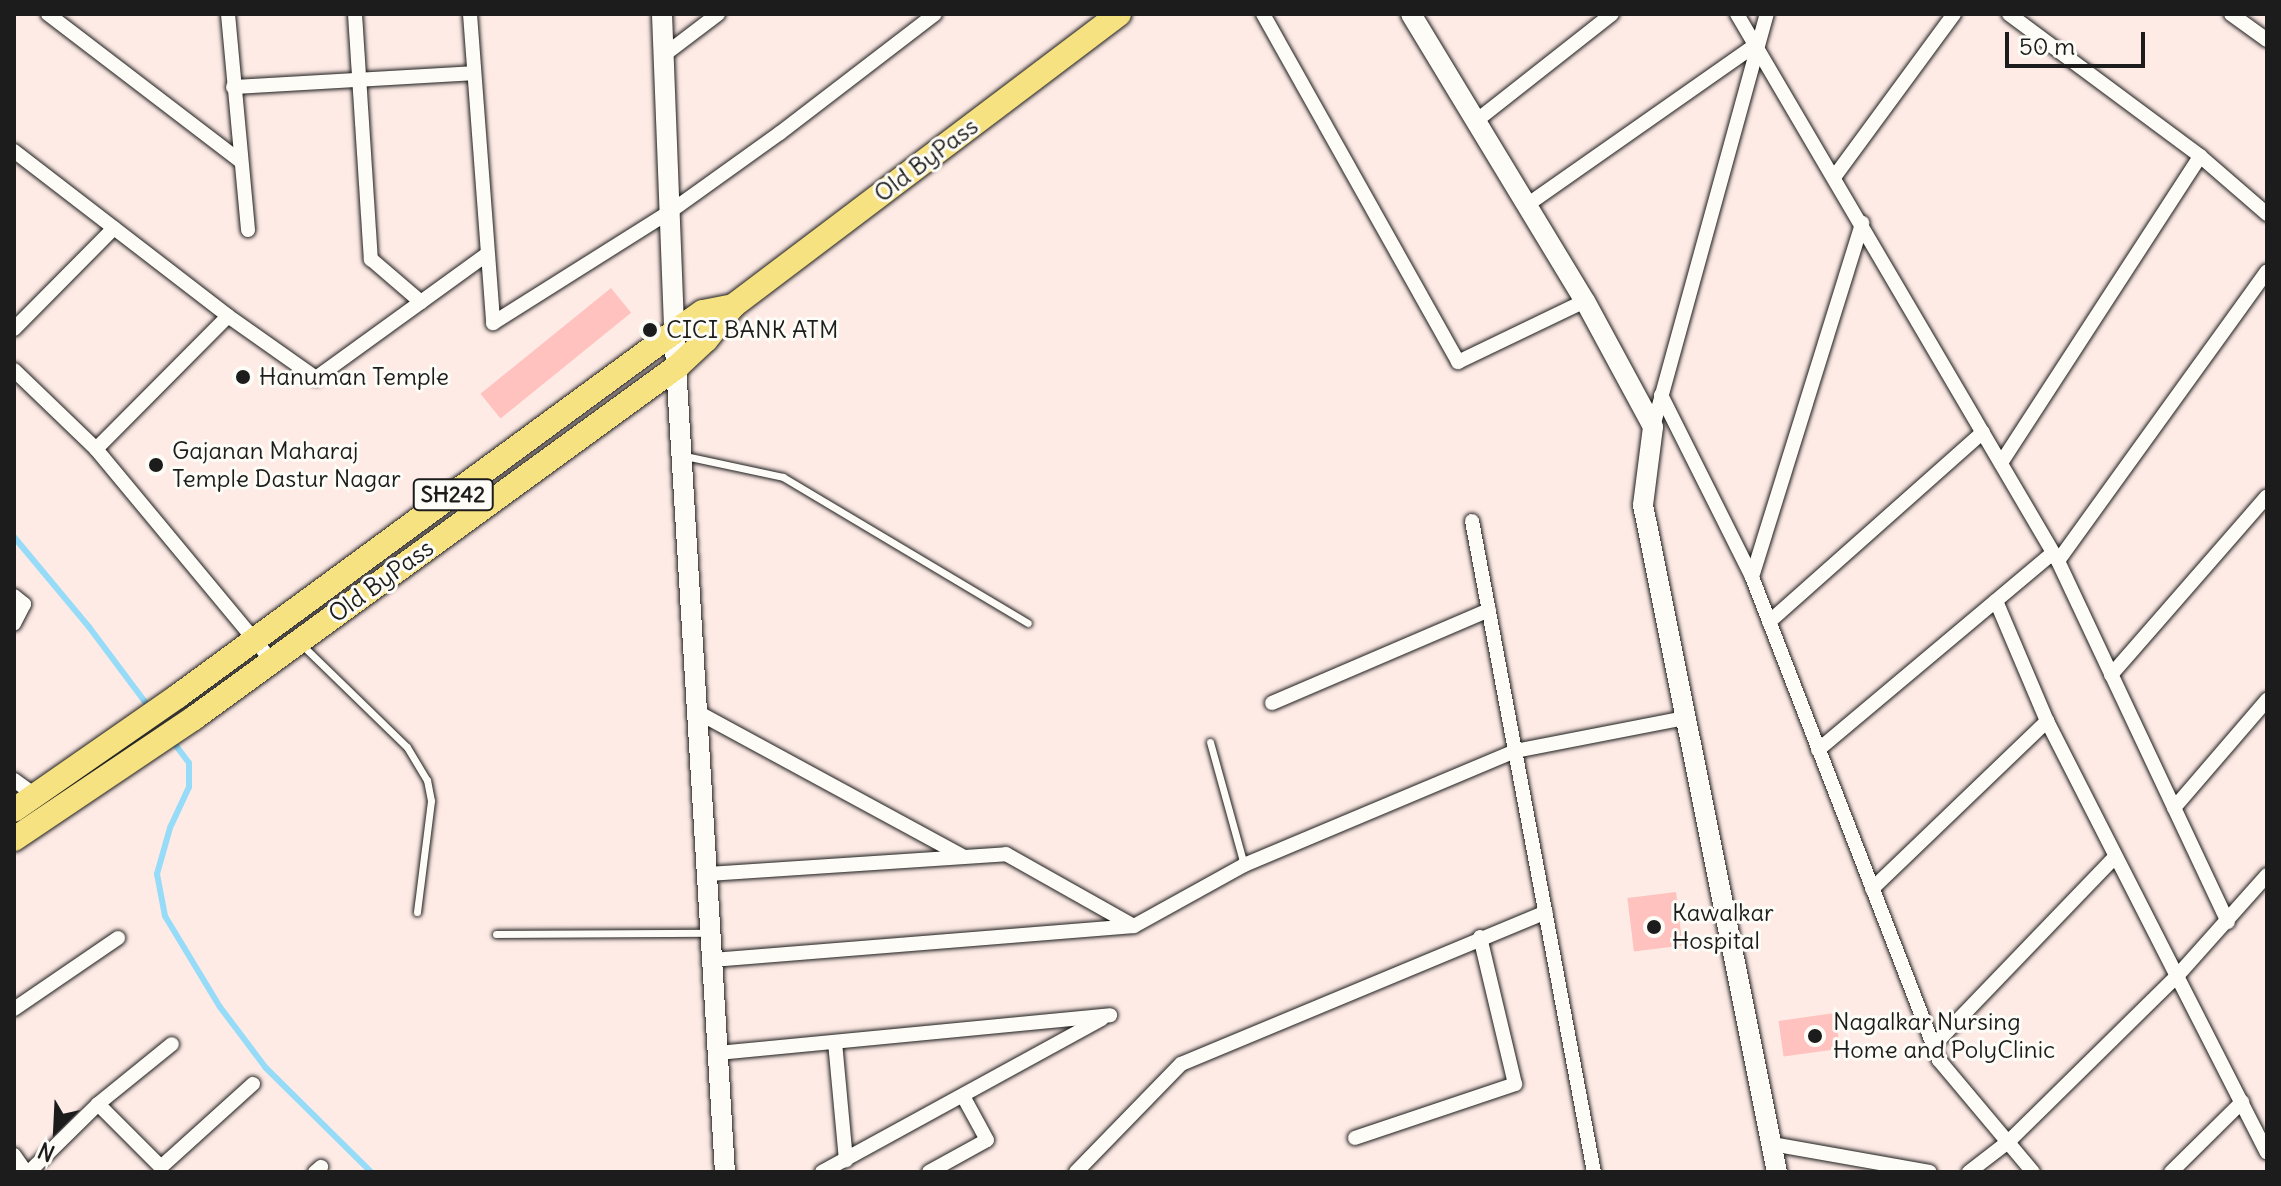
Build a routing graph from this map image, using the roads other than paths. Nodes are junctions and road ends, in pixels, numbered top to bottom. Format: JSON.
{"nodes":[{"id":1,"x":48,"y":14,"type":"edge"},
{"id":2,"x":228,"y":14,"type":"edge"},
{"id":3,"x":355,"y":14,"type":"edge"},
{"id":4,"x":470,"y":14,"type":"edge"},
{"id":5,"x":662,"y":14,"type":"edge"},
{"id":6,"x":718,"y":14,"type":"edge"},
{"id":7,"x":935,"y":14,"type":"edge"},
{"id":8,"x":1119,"y":14,"type":"edge"},
{"id":9,"x":1263,"y":14,"type":"edge"},
{"id":10,"x":1612,"y":14,"type":"edge"},
{"id":11,"x":1737,"y":14,"type":"edge"},
{"id":12,"x":1767,"y":14,"type":"edge"},
{"id":13,"x":1954,"y":14,"type":"edge"},
{"id":14,"x":2009,"y":14,"type":"edge"},
{"id":15,"x":2231,"y":14,"type":"edge"},
{"id":16,"x":1417,"y":17,"type":"edge"},
{"id":17,"x":2267,"y":40,"type":"edge"},
{"id":18,"x":1757,"y":44,"type":"junction"},
{"id":19,"x":664,"y":55,"type":"junction"},
{"id":20,"x":474,"y":73,"type":"junction"},
{"id":21,"x":360,"y":80,"type":"junction"},
{"id":22,"x":233,"y":87,"type":"junction"},
{"id":23,"x":1476,"y":121,"type":"junction"},
{"id":24,"x":14,"y":151,"type":"edge"},
{"id":25,"x":2200,"y":156,"type":"junction"},
{"id":26,"x":240,"y":161,"type":"junction"},
{"id":27,"x":1835,"y":176,"type":"junction"},
{"id":28,"x":1527,"y":205,"type":"junction"},
{"id":29,"x":671,"y":211,"type":"junction"},
{"id":30,"x":2267,"y":214,"type":"edge"},
{"id":31,"x":1862,"y":223,"type":"junction"},
{"id":32,"x":114,"y":228,"type":"junction"},
{"id":33,"x":248,"y":230,"type":"dead end"},
{"id":34,"x":487,"y":254,"type":"junction"},
{"id":35,"x":2267,"y":271,"type":"edge"},
{"id":36,"x":1585,"y":301,"type":"junction"},
{"id":37,"x":421,"y":302,"type":"junction"},
{"id":38,"x":733,"y":306,"type":"junction"},
{"id":39,"x":228,"y":316,"type":"junction"},
{"id":40,"x":14,"y":329,"type":"edge"},
{"id":41,"x":674,"y":332,"type":"junction"},
{"id":42,"x":678,"y":366,"type":"junction"},
{"id":43,"x":14,"y":370,"type":"edge"},
{"id":44,"x":1661,"y":395,"type":"junction"},
{"id":45,"x":1653,"y":427,"type":"junction"},
{"id":46,"x":1983,"y":432,"type":"junction"},
{"id":47,"x":96,"y":449,"type":"junction"},
{"id":48,"x":684,"y":456,"type":"junction"},
{"id":49,"x":2001,"y":463,"type":"junction"},
{"id":50,"x":2267,"y":496,"type":"edge"},
{"id":51,"x":1472,"y":521,"type":"dead end"},
{"id":52,"x":2055,"y":557,"type":"junction"},
{"id":53,"x":1752,"y":577,"type":"junction"},
{"id":54,"x":14,"y":596,"type":"edge"},
{"id":55,"x":1996,"y":601,"type":"junction"},
{"id":56,"x":1489,"y":610,"type":"junction"},
{"id":57,"x":1769,"y":622,"type":"junction"},
{"id":58,"x":1028,"y":623,"type":"dead end"},
{"id":59,"x":14,"y":624,"type":"edge"},
{"id":60,"x":257,"y":639,"type":"junction"},
{"id":61,"x":298,"y":642,"type":"junction"},
{"id":62,"x":272,"y":661,"type":"junction"},
{"id":63,"x":2111,"y":675,"type":"junction"},
{"id":64,"x":2267,"y":700,"type":"edge"},
{"id":65,"x":1272,"y":703,"type":"dead end"},
{"id":66,"x":699,"y":713,"type":"junction"},
{"id":67,"x":1684,"y":718,"type":"junction"},
{"id":68,"x":2047,"y":721,"type":"junction"},
{"id":69,"x":1210,"y":742,"type":"dead end"},
{"id":70,"x":1818,"y":750,"type":"junction"},
{"id":71,"x":1515,"y":751,"type":"junction"},
{"id":72,"x":14,"y":780,"type":"edge"},
{"id":73,"x":35,"y":795,"type":"junction"},
{"id":74,"x":2174,"y":808,"type":"junction"},
{"id":75,"x":14,"y":810,"type":"edge"},
{"id":76,"x":14,"y":839,"type":"edge"},
{"id":77,"x":963,"y":857,"type":"junction"},
{"id":78,"x":2115,"y":857,"type":"junction"},
{"id":79,"x":1244,"y":865,"type":"junction"},
{"id":80,"x":708,"y":874,"type":"junction"},
{"id":81,"x":2267,"y":875,"type":"edge"},
{"id":82,"x":1872,"y":889,"type":"junction"},
{"id":83,"x":417,"y":912,"type":"dead end"},
{"id":84,"x":1546,"y":912,"type":"junction"},
{"id":85,"x":2228,"y":922,"type":"junction"},
{"id":86,"x":1134,"y":926,"type":"junction"},
{"id":87,"x":712,"y":933,"type":"junction"},
{"id":88,"x":496,"y":934,"type":"dead end"},
{"id":89,"x":1480,"y":937,"type":"junction"},
{"id":90,"x":118,"y":938,"type":"dead end"},
{"id":91,"x":713,"y":960,"type":"junction"},
{"id":92,"x":2178,"y":975,"type":"junction"},
{"id":93,"x":14,"y":1009,"type":"edge"},
{"id":94,"x":835,"y":1042,"type":"junction"},
{"id":95,"x":172,"y":1044,"type":"dead end"},
{"id":96,"x":1934,"y":1045,"type":"junction"},
{"id":97,"x":718,"y":1053,"type":"junction"},
{"id":98,"x":253,"y":1084,"type":"dead end"},
{"id":99,"x":963,"y":1096,"type":"junction"},
{"id":100,"x":2242,"y":1102,"type":"junction"},
{"id":101,"x":98,"y":1104,"type":"junction"},
{"id":102,"x":1355,"y":1138,"type":"dead end"},
{"id":103,"x":2008,"y":1142,"type":"junction"},
{"id":104,"x":1772,"y":1144,"type":"junction"},
{"id":105,"x":2267,"y":1152,"type":"edge"},
{"id":106,"x":14,"y":1155,"type":"edge"},
{"id":107,"x":846,"y":1160,"type":"junction"},
{"id":108,"x":28,"y":1172,"type":"edge"},
{"id":109,"x":725,"y":1172,"type":"edge"},
{"id":110,"x":822,"y":1172,"type":"edge"},
{"id":111,"x":929,"y":1172,"type":"edge"},
{"id":112,"x":1076,"y":1172,"type":"edge"},
{"id":113,"x":1594,"y":1172,"type":"edge"},
{"id":114,"x":1777,"y":1172,"type":"edge"},
{"id":115,"x":1930,"y":1172,"type":"edge"},
{"id":116,"x":1969,"y":1172,"type":"edge"},
{"id":117,"x":2033,"y":1172,"type":"edge"},
{"id":118,"x":2171,"y":1172,"type":"edge"}],
"edges":[{"from":1,"to":26,"type":"street"},
{"from":2,"to":22,"type":"street"},
{"from":3,"to":21,"type":"street"},
{"from":4,"to":20,"type":"street"},
{"from":5,"to":19,"type":"street"},
{"from":6,"to":19,"type":"street"},
{"from":7,"to":29,"type":"street"},
{"from":8,"to":38,"type":"main road","name":"Old ByPass","number":"SH242"},
{"from":9,"to":36,"type":"street"},
{"from":10,"to":23,"type":"street"},
{"from":11,"to":18,"type":"street"},
{"from":12,"to":18,"type":"street"},
{"from":13,"to":27,"type":"street"},
{"from":14,"to":25,"type":"street"},
{"from":15,"to":17,"type":"street"},
{"from":16,"to":23,"type":"street"},
{"from":18,"to":27,"type":"street"},
{"from":18,"to":28,"type":"street"},
{"from":18,"to":44,"type":"street"},
{"from":19,"to":29,"type":"street"},
{"from":20,"to":21,"type":"street"},
{"from":20,"to":34,"type":"street"},
{"from":21,"to":22,"type":"street"},
{"from":21,"to":37,"type":"street"},
{"from":22,"to":26,"type":"street"},
{"from":23,"to":28,"type":"street"},
{"from":24,"to":32,"type":"street"},
{"from":25,"to":30,"type":"street"},
{"from":25,"to":49,"type":"street"},
{"from":26,"to":33,"type":"street"},
{"from":27,"to":31,"type":"street"},
{"from":28,"to":36,"type":"street"},
{"from":29,"to":34,"type":"street"},
{"from":29,"to":41,"type":"street"},
{"from":31,"to":46,"type":"street"},
{"from":31,"to":53,"type":"street"},
{"from":32,"to":39,"type":"street"},
{"from":32,"to":40,"type":"street"},
{"from":34,"to":37,"type":"street"},
{"from":35,"to":52,"type":"street"},
{"from":36,"to":45,"type":"street"},
{"from":37,"to":39,"type":"street"},
{"from":38,"to":41,"type":"main road","name":"Old ByPass","number":"SH242"},
{"from":38,"to":42,"type":"main road","name":"Old ByPass","number":"SH242"},
{"from":39,"to":47,"type":"street"},
{"from":41,"to":42,"type":"street"},
{"from":41,"to":60,"type":"main road","name":"Old ByPass","number":"SH242"},
{"from":42,"to":48,"type":"street"},
{"from":42,"to":61,"type":"main road","name":"Old ByPass","number":"SH242"},
{"from":43,"to":47,"type":"street"},
{"from":44,"to":45,"type":"street"},
{"from":44,"to":53,"type":"street"},
{"from":45,"to":67,"type":"street"},
{"from":46,"to":49,"type":"street"},
{"from":46,"to":57,"type":"street"},
{"from":47,"to":60,"type":"street"},
{"from":48,"to":58,"type":"lane"},
{"from":48,"to":66,"type":"street"},
{"from":49,"to":52,"type":"street"},
{"from":50,"to":63,"type":"street"},
{"from":51,"to":56,"type":"street"},
{"from":52,"to":55,"type":"street"},
{"from":52,"to":63,"type":"street"},
{"from":53,"to":57,"type":"street"},
{"from":54,"to":59,"type":"street"},
{"from":55,"to":68,"type":"street"},
{"from":55,"to":70,"type":"street"},
{"from":56,"to":65,"type":"street"},
{"from":56,"to":71,"type":"street"},
{"from":57,"to":70,"type":"street"},
{"from":60,"to":62,"type":"street"},
{"from":60,"to":73,"type":"main road","name":"Old ByPass","number":"SH242"},
{"from":61,"to":62,"type":"main road","name":"Old ByPass","number":"SH242"},
{"from":61,"to":83,"type":"lane"},
{"from":62,"to":76,"type":"main road","name":"Old ByPass","number":"SH242"},
{"from":63,"to":74,"type":"street"},
{"from":64,"to":74,"type":"street"},
{"from":66,"to":77,"type":"street"},
{"from":66,"to":80,"type":"street"},
{"from":67,"to":71,"type":"street"},
{"from":67,"to":104,"type":"street"},
{"from":68,"to":78,"type":"street"},
{"from":68,"to":82,"type":"street"},
{"from":69,"to":79,"type":"lane"},
{"from":70,"to":82,"type":"street"},
{"from":71,"to":79,"type":"street"},
{"from":71,"to":84,"type":"street"},
{"from":72,"to":73,"type":"street"},
{"from":73,"to":75,"type":"main road","name":"Old ByPass","number":"SH242"},
{"from":74,"to":85,"type":"street"},
{"from":77,"to":80,"type":"street"},
{"from":77,"to":86,"type":"street"},
{"from":78,"to":92,"type":"street"},
{"from":78,"to":96,"type":"street"},
{"from":79,"to":86,"type":"street"},
{"from":80,"to":87,"type":"street"},
{"from":81,"to":85,"type":"street"},
{"from":82,"to":96,"type":"street"},
{"from":84,"to":89,"type":"street"},
{"from":84,"to":113,"type":"street"},
{"from":85,"to":92,"type":"street"},
{"from":86,"to":91,"type":"street"},
{"from":87,"to":88,"type":"lane"},
{"from":87,"to":91,"type":"street"},
{"from":89,"to":102,"type":"street"},
{"from":89,"to":112,"type":"street"},
{"from":90,"to":93,"type":"street"},
{"from":91,"to":97,"type":"street"},
{"from":92,"to":100,"type":"street"},
{"from":92,"to":103,"type":"street"},
{"from":94,"to":97,"type":"street"},
{"from":94,"to":99,"type":"street"},
{"from":94,"to":107,"type":"street"},
{"from":95,"to":101,"type":"street"},
{"from":96,"to":103,"type":"street"},
{"from":97,"to":109,"type":"street"},
{"from":98,"to":101,"type":"street"},
{"from":99,"to":107,"type":"street"},
{"from":99,"to":111,"type":"street"},
{"from":100,"to":105,"type":"street"},
{"from":100,"to":118,"type":"street"},
{"from":101,"to":108,"type":"street"},
{"from":103,"to":116,"type":"street"},
{"from":103,"to":117,"type":"street"},
{"from":104,"to":114,"type":"street"},
{"from":104,"to":115,"type":"street"},
{"from":106,"to":108,"type":"street"},
{"from":107,"to":110,"type":"street"}]}
